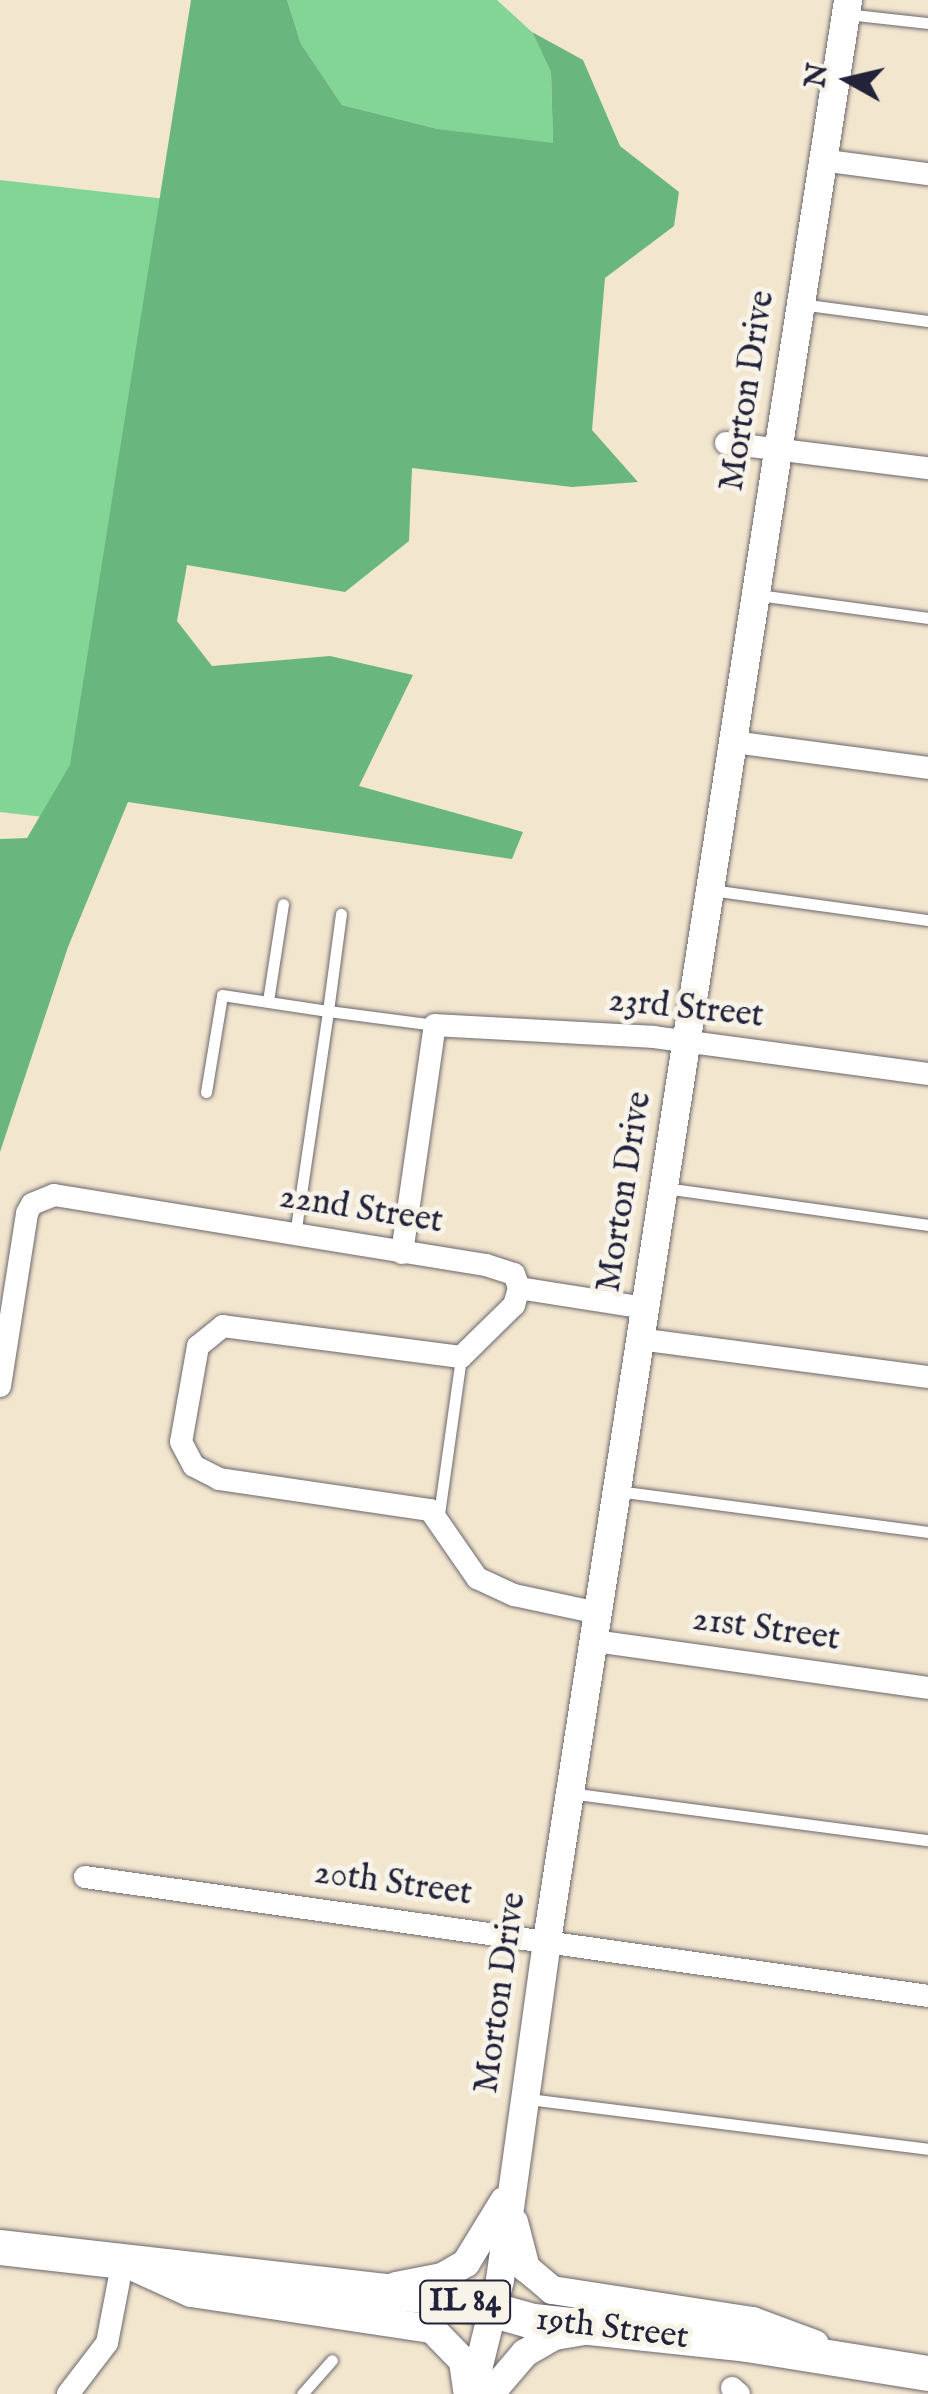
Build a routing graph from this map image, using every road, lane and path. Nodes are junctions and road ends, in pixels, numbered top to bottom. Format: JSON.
{"nodes":[{"id":1,"x":847,"y":7,"type":"edge"},
{"id":2,"x":928,"y":23,"type":"edge"},
{"id":3,"x":821,"y":160,"type":"junction"},
{"id":4,"x":928,"y":174,"type":"edge"},
{"id":5,"x":800,"y":304,"type":"junction"},
{"id":6,"x":928,"y":321,"type":"edge"},
{"id":7,"x":726,"y":443,"type":"dead end"},
{"id":8,"x":776,"y":446,"type":"junction"},
{"id":9,"x":928,"y":468,"type":"edge"},
{"id":10,"x":754,"y":594,"type":"junction"},
{"id":11,"x":928,"y":618,"type":"edge"},
{"id":12,"x":734,"y":742,"type":"junction"},
{"id":13,"x":928,"y":768,"type":"edge"},
{"id":14,"x":711,"y":890,"type":"junction"},
{"id":15,"x":284,"y":904,"type":"dead end"},
{"id":16,"x":342,"y":914,"type":"dead end"},
{"id":17,"x":928,"y":920,"type":"edge"},
{"id":18,"x":268,"y":1002,"type":"junction"},
{"id":19,"x":328,"y":1012,"type":"junction"},
{"id":20,"x":434,"y":1025,"type":"junction"},
{"id":21,"x":686,"y":1041,"type":"junction"},
{"id":22,"x":928,"y":1074,"type":"edge"},
{"id":23,"x":206,"y":1092,"type":"dead end"},
{"id":24,"x":665,"y":1188,"type":"junction"},
{"id":25,"x":928,"y":1226,"type":"edge"},
{"id":26,"x":295,"y":1235,"type":"junction"},
{"id":27,"x":402,"y":1253,"type":"junction"},
{"id":28,"x":519,"y":1288,"type":"junction"},
{"id":29,"x":644,"y":1308,"type":"junction"},
{"id":30,"x":639,"y":1339,"type":"junction"},
{"id":31,"x":461,"y":1357,"type":"junction"},
{"id":32,"x":928,"y":1377,"type":"edge"},
{"id":33,"x":0,"y":1386,"type":"edge"},
{"id":34,"x":617,"y":1491,"type":"junction"},
{"id":35,"x":439,"y":1514,"type":"junction"},
{"id":36,"x":928,"y":1532,"type":"edge"},
{"id":37,"x":598,"y":1613,"type":"junction"},
{"id":38,"x":594,"y":1641,"type":"junction"},
{"id":39,"x":928,"y":1688,"type":"edge"},
{"id":40,"x":569,"y":1792,"type":"junction"},
{"id":41,"x":928,"y":1840,"type":"edge"},
{"id":42,"x":85,"y":1877,"type":"dead end"},
{"id":43,"x":546,"y":1947,"type":"junction"},
{"id":44,"x":928,"y":1996,"type":"edge"},
{"id":45,"x":524,"y":2098,"type":"junction"},
{"id":46,"x":928,"y":2148,"type":"edge"},
{"id":47,"x":511,"y":2192,"type":"junction"},
{"id":48,"x":0,"y":2247,"type":"edge"},
{"id":49,"x":127,"y":2266,"type":"junction"},
{"id":50,"x":378,"y":2289,"type":"junction"},
{"id":51,"x":490,"y":2309,"type":"junction"},
{"id":52,"x":595,"y":2329,"type":"junction"},
{"id":53,"x":332,"y":2360,"type":"dead end"},
{"id":54,"x":868,"y":2364,"type":"junction"},
{"id":55,"x":928,"y":2373,"type":"edge"},
{"id":56,"x":68,"y":2394,"type":"edge"},
{"id":57,"x":302,"y":2394,"type":"edge"},
{"id":58,"x":470,"y":2394,"type":"edge"},
{"id":59,"x":490,"y":2394,"type":"edge"}],
"edges":[{"from":1,"to":2,"type":"lane"},
{"from":1,"to":3,"type":"street","name":"Morton Drive"},
{"from":3,"to":4,"type":"street"},
{"from":3,"to":5,"type":"street","name":"Morton Drive"},
{"from":5,"to":6,"type":"lane"},
{"from":5,"to":8,"type":"street","name":"Morton Drive"},
{"from":7,"to":8,"type":"street"},
{"from":8,"to":9,"type":"street"},
{"from":8,"to":10,"type":"street","name":"Morton Drive"},
{"from":10,"to":11,"type":"lane"},
{"from":10,"to":12,"type":"street","name":"Morton Drive"},
{"from":12,"to":13,"type":"street"},
{"from":12,"to":14,"type":"street","name":"Morton Drive"},
{"from":14,"to":17,"type":"lane"},
{"from":14,"to":21,"type":"street","name":"Morton Drive"},
{"from":15,"to":18,"type":"lane"},
{"from":16,"to":19,"type":"lane"},
{"from":18,"to":19,"type":"lane"},
{"from":18,"to":23,"type":"lane"},
{"from":19,"to":20,"type":"lane"},
{"from":19,"to":26,"type":"lane"},
{"from":20,"to":21,"type":"street","name":"23rd Street"},
{"from":20,"to":27,"type":"street"},
{"from":21,"to":22,"type":"street","name":"23rd Street"},
{"from":21,"to":24,"type":"street","name":"Morton Drive"},
{"from":24,"to":25,"type":"lane"},
{"from":24,"to":29,"type":"street","name":"Morton Drive"},
{"from":26,"to":27,"type":"street","name":"22nd Street"},
{"from":26,"to":33,"type":"street","name":"22nd Street"},
{"from":27,"to":28,"type":"street","name":"22nd Street"},
{"from":28,"to":29,"type":"street","name":"22nd Street"},
{"from":28,"to":31,"type":"street"},
{"from":29,"to":30,"type":"street","name":"Morton Drive"},
{"from":30,"to":32,"type":"street"},
{"from":30,"to":34,"type":"street","name":"Morton Drive"},
{"from":31,"to":35,"type":"lane"},
{"from":31,"to":35,"type":"street"},
{"from":34,"to":36,"type":"lane"},
{"from":34,"to":37,"type":"street","name":"Morton Drive"},
{"from":35,"to":37,"type":"street"},
{"from":37,"to":38,"type":"street","name":"Morton Drive"},
{"from":38,"to":39,"type":"street","name":"21st Street"},
{"from":38,"to":40,"type":"street","name":"Morton Drive"},
{"from":40,"to":41,"type":"lane"},
{"from":40,"to":43,"type":"street","name":"Morton Drive"},
{"from":42,"to":43,"type":"street","name":"20th Street"},
{"from":43,"to":44,"type":"street","name":"20th Street"},
{"from":43,"to":45,"type":"street","name":"Morton Drive"},
{"from":45,"to":46,"type":"lane"},
{"from":45,"to":47,"type":"street","name":"Morton Drive"},
{"from":47,"to":50,"type":"street"},
{"from":47,"to":51,"type":"street","name":"Morton Drive"},
{"from":47,"to":54,"type":"street"},
{"from":48,"to":49,"type":"main road","name":"19th Street","number":"IL 84"},
{"from":49,"to":50,"type":"main road","name":"19th Street","number":"IL 84"},
{"from":49,"to":56,"type":"street"},
{"from":49,"to":58,"type":"street"},
{"from":50,"to":51,"type":"main road","name":"19th Street","number":"IL 84"},
{"from":51,"to":52,"type":"main road","name":"19th Street","number":"IL 84"},
{"from":51,"to":58,"type":"street","name":"Morton Drive"},
{"from":52,"to":54,"type":"main road","name":"19th Street","number":"IL 84"},
{"from":52,"to":59,"type":"street"},
{"from":53,"to":57,"type":"lane"},
{"from":54,"to":55,"type":"main road","name":"19th Street","number":"IL 84"}]}
